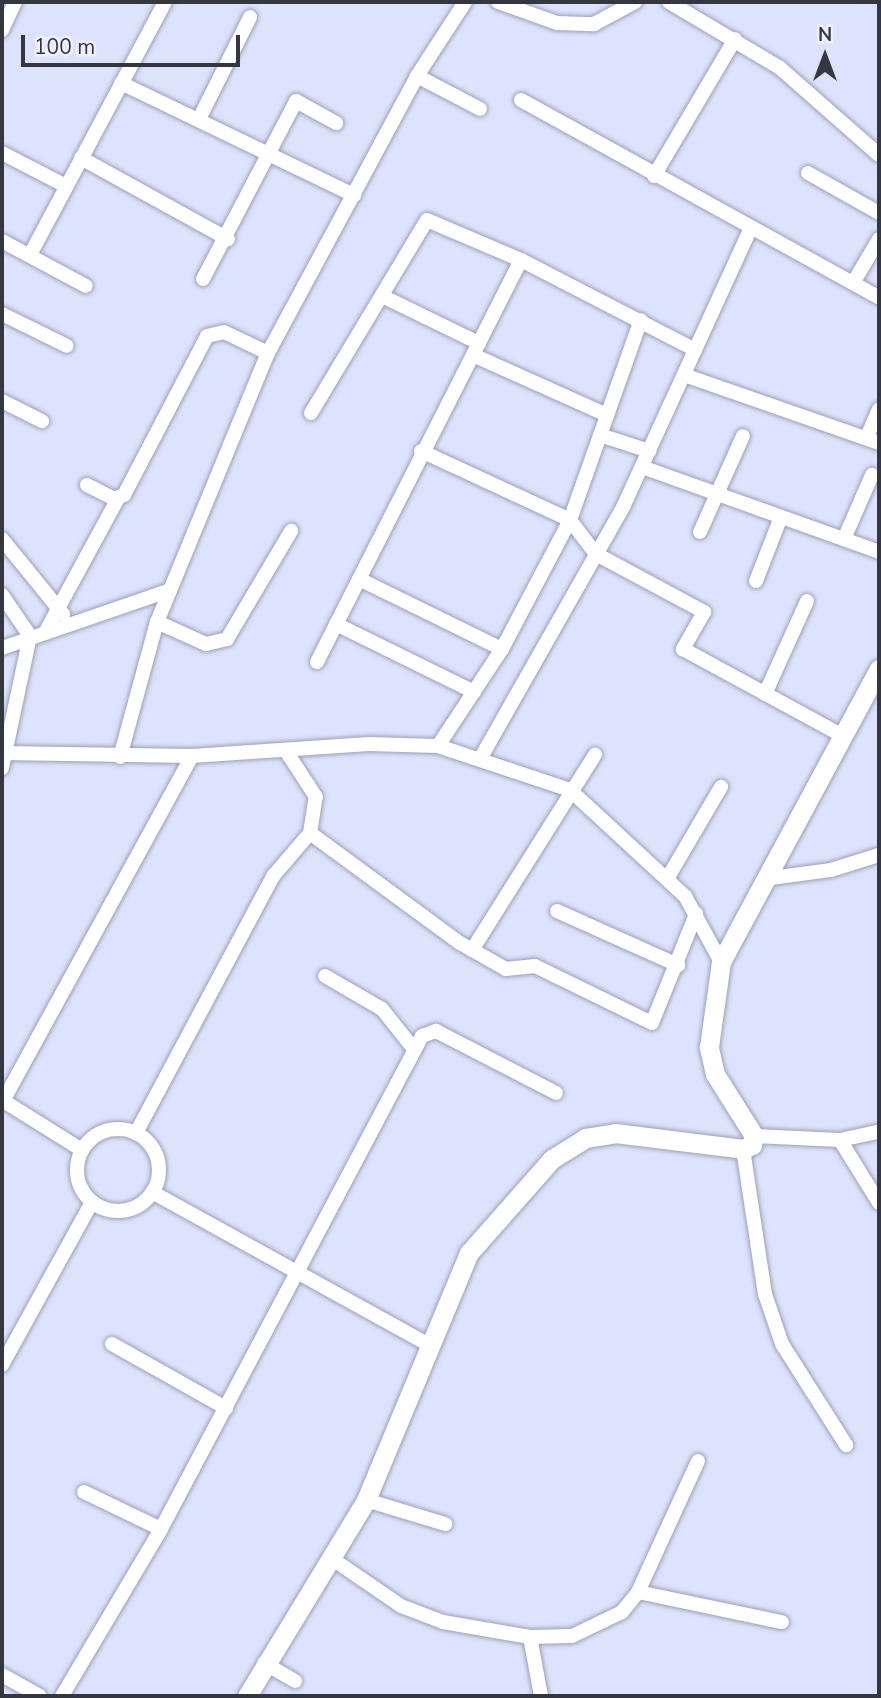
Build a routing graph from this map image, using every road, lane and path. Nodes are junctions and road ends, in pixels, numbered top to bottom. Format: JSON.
{"nodes":[{"id":1,"x":15,"y":2,"type":"edge"},
{"id":2,"x":163,"y":2,"type":"edge"},
{"id":3,"x":465,"y":2,"type":"edge"},
{"id":4,"x":498,"y":2,"type":"edge"},
{"id":5,"x":635,"y":2,"type":"edge"},
{"id":6,"x":669,"y":2,"type":"edge"},
{"id":7,"x":250,"y":17,"type":"dead end"},
{"id":8,"x":2,"y":30,"type":"edge"},
{"id":9,"x":735,"y":39,"type":"junction"},
{"id":10,"x":417,"y":76,"type":"junction"},
{"id":11,"x":121,"y":83,"type":"junction"},
{"id":12,"x":522,"y":100,"type":"dead end"},
{"id":13,"x":480,"y":109,"type":"dead end"},
{"id":14,"x":199,"y":119,"type":"junction"},
{"id":15,"x":336,"y":122,"type":"dead end"},
{"id":16,"x":2,"y":153,"type":"edge"},
{"id":17,"x":271,"y":154,"type":"junction"},
{"id":18,"x":879,"y":155,"type":"edge"},
{"id":19,"x":81,"y":158,"type":"junction"},
{"id":20,"x":808,"y":173,"type":"dead end"},
{"id":21,"x":654,"y":176,"type":"junction"},
{"id":22,"x":66,"y":186,"type":"junction"},
{"id":23,"x":354,"y":195,"type":"junction"},
{"id":24,"x":879,"y":214,"type":"edge"},
{"id":25,"x":751,"y":228,"type":"junction"},
{"id":26,"x":228,"y":239,"type":"junction"},
{"id":27,"x":879,"y":239,"type":"edge"},
{"id":28,"x":2,"y":241,"type":"edge"},
{"id":29,"x":31,"y":253,"type":"junction"},
{"id":30,"x":521,"y":260,"type":"junction"},
{"id":31,"x":203,"y":279,"type":"dead end"},
{"id":32,"x":853,"y":283,"type":"junction"},
{"id":33,"x":86,"y":286,"type":"dead end"},
{"id":34,"x":382,"y":296,"type":"junction"},
{"id":35,"x":879,"y":298,"type":"edge"},
{"id":36,"x":2,"y":314,"type":"edge"},
{"id":37,"x":641,"y":320,"type":"junction"},
{"id":38,"x":67,"y":346,"type":"dead end"},
{"id":39,"x":476,"y":349,"type":"junction"},
{"id":40,"x":695,"y":350,"type":"junction"},
{"id":41,"x":268,"y":353,"type":"junction"},
{"id":42,"x":684,"y":375,"type":"junction"},
{"id":43,"x":2,"y":401,"type":"edge"},
{"id":44,"x":879,"y":409,"type":"edge"},
{"id":45,"x":311,"y":413,"type":"dead end"},
{"id":46,"x":607,"y":415,"type":"junction"},
{"id":47,"x":42,"y":421,"type":"dead end"},
{"id":48,"x":600,"y":435,"type":"junction"},
{"id":49,"x":743,"y":436,"type":"dead end"},
{"id":50,"x":873,"y":440,"type":"edge"},
{"id":51,"x":421,"y":451,"type":"junction"},
{"id":52,"x":649,"y":451,"type":"junction"},
{"id":53,"x":642,"y":467,"type":"junction"},
{"id":54,"x":872,"y":475,"type":"dead end"},
{"id":55,"x":87,"y":485,"type":"dead end"},
{"id":56,"x":713,"y":492,"type":"junction"},
{"id":57,"x":118,"y":498,"type":"junction"},
{"id":58,"x":781,"y":517,"type":"junction"},
{"id":59,"x":570,"y":520,"type":"junction"},
{"id":60,"x":291,"y":531,"type":"dead end"},
{"id":61,"x":700,"y":532,"type":"dead end"},
{"id":62,"x":2,"y":539,"type":"edge"},
{"id":63,"x":845,"y":540,"type":"junction"},
{"id":64,"x":879,"y":552,"type":"edge"},
{"id":65,"x":596,"y":554,"type":"junction"},
{"id":66,"x":359,"y":579,"type":"junction"},
{"id":67,"x":756,"y":581,"type":"dead end"},
{"id":68,"x":170,"y":590,"type":"junction"},
{"id":69,"x":2,"y":595,"type":"edge"},
{"id":70,"x":807,"y":601,"type":"dead end"},
{"id":71,"x":58,"y":608,"type":"junction"},
{"id":72,"x":69,"y":622,"type":"junction"},
{"id":73,"x":157,"y":622,"type":"junction"},
{"id":74,"x":336,"y":624,"type":"junction"},
{"id":75,"x":47,"y":629,"type":"junction"},
{"id":76,"x":30,"y":635,"type":"junction"},
{"id":77,"x":2,"y":648,"type":"edge"},
{"id":78,"x":502,"y":649,"type":"junction"},
{"id":79,"x":317,"y":662,"type":"dead end"},
{"id":80,"x":879,"y":669,"type":"edge"},
{"id":81,"x":474,"y":692,"type":"junction"},
{"id":82,"x":765,"y":694,"type":"junction"},
{"id":83,"x":845,"y":737,"type":"junction"},
{"id":84,"x":438,"y":746,"type":"junction"},
{"id":85,"x":286,"y":751,"type":"junction"},
{"id":86,"x":5,"y":754,"type":"edge"},
{"id":87,"x":595,"y":755,"type":"dead end"},
{"id":88,"x":192,"y":756,"type":"junction"},
{"id":89,"x":120,"y":757,"type":"junction"},
{"id":90,"x":480,"y":759,"type":"junction"},
{"id":91,"x":2,"y":768,"type":"edge"},
{"id":92,"x":720,"y":787,"type":"dead end"},
{"id":93,"x":570,"y":790,"type":"junction"},
{"id":94,"x":310,"y":833,"type":"junction"},
{"id":95,"x":879,"y":855,"type":"edge"},
{"id":96,"x":771,"y":878,"type":"junction"},
{"id":97,"x":667,"y":879,"type":"junction"},
{"id":98,"x":557,"y":911,"type":"dead end"},
{"id":99,"x":696,"y":914,"type":"junction"},
{"id":100,"x":472,"y":950,"type":"junction"},
{"id":101,"x":721,"y":962,"type":"junction"},
{"id":102,"x":678,"y":965,"type":"junction"},
{"id":103,"x":325,"y":976,"type":"dead end"},
{"id":104,"x":413,"y":1048,"type":"junction"},
{"id":105,"x":556,"y":1093,"type":"dead end"},
{"id":106,"x":2,"y":1101,"type":"edge"},
{"id":107,"x":879,"y":1132,"type":"edge"},
{"id":108,"x":136,"y":1133,"type":"junction"},
{"id":109,"x":840,"y":1140,"type":"junction"},
{"id":110,"x":748,"y":1143,"type":"junction"},
{"id":111,"x":82,"y":1150,"type":"junction"},
{"id":112,"x":152,"y":1192,"type":"junction"},
{"id":113,"x":92,"y":1202,"type":"junction"},
{"id":114,"x":879,"y":1203,"type":"edge"},
{"id":115,"x":299,"y":1268,"type":"junction"},
{"id":116,"x":427,"y":1344,"type":"junction"},
{"id":117,"x":111,"y":1345,"type":"dead end"},
{"id":118,"x":2,"y":1365,"type":"edge"},
{"id":119,"x":226,"y":1408,"type":"junction"},
{"id":120,"x":846,"y":1445,"type":"dead end"},
{"id":121,"x":698,"y":1461,"type":"dead end"},
{"id":122,"x":84,"y":1492,"type":"dead end"},
{"id":123,"x":366,"y":1500,"type":"junction"},
{"id":124,"x":445,"y":1524,"type":"dead end"},
{"id":125,"x":161,"y":1529,"type":"junction"},
{"id":126,"x":331,"y":1558,"type":"junction"},
{"id":127,"x":638,"y":1592,"type":"junction"},
{"id":128,"x":782,"y":1622,"type":"dead end"},
{"id":129,"x":530,"y":1637,"type":"junction"},
{"id":130,"x":264,"y":1663,"type":"junction"},
{"id":131,"x":2,"y":1675,"type":"edge"},
{"id":132,"x":295,"y":1681,"type":"dead end"},
{"id":133,"x":40,"y":1696,"type":"edge"},
{"id":134,"x":62,"y":1696,"type":"edge"},
{"id":135,"x":247,"y":1696,"type":"edge"},
{"id":136,"x":541,"y":1696,"type":"edge"}],
"edges":[{"from":1,"to":8,"type":"street"},
{"from":2,"to":11,"type":"street"},
{"from":3,"to":10,"type":"street"},
{"from":4,"to":5,"type":"street"},
{"from":6,"to":9,"type":"street"},
{"from":7,"to":14,"type":"street"},
{"from":9,"to":18,"type":"street"},
{"from":9,"to":21,"type":"street"},
{"from":10,"to":13,"type":"street"},
{"from":10,"to":23,"type":"street"},
{"from":11,"to":14,"type":"street"},
{"from":11,"to":19,"type":"street"},
{"from":12,"to":21,"type":"street"},
{"from":14,"to":17,"type":"street"},
{"from":15,"to":17,"type":"street"},
{"from":16,"to":22,"type":"street"},
{"from":17,"to":23,"type":"street"},
{"from":17,"to":26,"type":"street"},
{"from":19,"to":22,"type":"street"},
{"from":19,"to":26,"type":"street"},
{"from":20,"to":24,"type":"street"},
{"from":21,"to":25,"type":"street"},
{"from":22,"to":29,"type":"street"},
{"from":23,"to":41,"type":"street"},
{"from":25,"to":32,"type":"street"},
{"from":25,"to":40,"type":"street"},
{"from":26,"to":31,"type":"street"},
{"from":27,"to":32,"type":"street"},
{"from":28,"to":29,"type":"street"},
{"from":29,"to":33,"type":"street"},
{"from":30,"to":34,"type":"street"},
{"from":30,"to":37,"type":"street"},
{"from":30,"to":39,"type":"street"},
{"from":32,"to":35,"type":"street"},
{"from":34,"to":39,"type":"street"},
{"from":34,"to":45,"type":"street"},
{"from":36,"to":38,"type":"street"},
{"from":37,"to":40,"type":"street"},
{"from":37,"to":46,"type":"street"},
{"from":39,"to":46,"type":"street"},
{"from":39,"to":51,"type":"street"},
{"from":40,"to":42,"type":"street"},
{"from":41,"to":57,"type":"street"},
{"from":41,"to":68,"type":"street"},
{"from":42,"to":50,"type":"street"},
{"from":42,"to":52,"type":"street"},
{"from":43,"to":47,"type":"street"},
{"from":44,"to":50,"type":"street"},
{"from":46,"to":48,"type":"street"},
{"from":48,"to":52,"type":"street"},
{"from":48,"to":59,"type":"street"},
{"from":49,"to":56,"type":"street"},
{"from":51,"to":59,"type":"street"},
{"from":51,"to":66,"type":"street"},
{"from":52,"to":53,"type":"street"},
{"from":53,"to":56,"type":"street"},
{"from":53,"to":65,"type":"street"},
{"from":54,"to":63,"type":"street"},
{"from":55,"to":57,"type":"street"},
{"from":56,"to":58,"type":"street"},
{"from":56,"to":61,"type":"street"},
{"from":57,"to":71,"type":"street"},
{"from":58,"to":63,"type":"street"},
{"from":58,"to":67,"type":"street"},
{"from":59,"to":65,"type":"street"},
{"from":59,"to":78,"type":"street"},
{"from":60,"to":73,"type":"street"},
{"from":62,"to":71,"type":"street"},
{"from":63,"to":64,"type":"street"},
{"from":65,"to":82,"type":"street"},
{"from":65,"to":90,"type":"street"},
{"from":66,"to":74,"type":"street"},
{"from":66,"to":78,"type":"street"},
{"from":68,"to":72,"type":"street"},
{"from":68,"to":73,"type":"street"},
{"from":69,"to":76,"type":"street"},
{"from":70,"to":82,"type":"street"},
{"from":71,"to":72,"type":"street"},
{"from":71,"to":75,"type":"street"},
{"from":72,"to":75,"type":"street"},
{"from":73,"to":89,"type":"street"},
{"from":74,"to":79,"type":"street"},
{"from":74,"to":81,"type":"street"},
{"from":75,"to":76,"type":"street"},
{"from":76,"to":77,"type":"street"},
{"from":76,"to":86,"type":"street"},
{"from":78,"to":81,"type":"street"},
{"from":80,"to":83,"type":"street"},
{"from":81,"to":84,"type":"street"},
{"from":82,"to":83,"type":"street"},
{"from":83,"to":96,"type":"street"},
{"from":84,"to":85,"type":"street"},
{"from":84,"to":90,"type":"street"},
{"from":85,"to":88,"type":"street"},
{"from":85,"to":94,"type":"street"},
{"from":86,"to":89,"type":"street"},
{"from":86,"to":91,"type":"street"},
{"from":87,"to":93,"type":"street"},
{"from":88,"to":89,"type":"street"},
{"from":88,"to":106,"type":"street"},
{"from":90,"to":93,"type":"street"},
{"from":92,"to":97,"type":"street"},
{"from":93,"to":97,"type":"street"},
{"from":93,"to":100,"type":"street"},
{"from":94,"to":100,"type":"street"},
{"from":94,"to":108,"type":"street"},
{"from":95,"to":96,"type":"street"},
{"from":96,"to":101,"type":"street"},
{"from":97,"to":99,"type":"street"},
{"from":98,"to":102,"type":"street"},
{"from":99,"to":101,"type":"street"},
{"from":99,"to":102,"type":"street"},
{"from":100,"to":102,"type":"street"},
{"from":101,"to":110,"type":"street"},
{"from":103,"to":104,"type":"street"},
{"from":104,"to":105,"type":"street"},
{"from":104,"to":115,"type":"street"},
{"from":106,"to":111,"type":"street"},
{"from":107,"to":109,"type":"street"},
{"from":108,"to":111,"type":"street"},
{"from":108,"to":112,"type":"street"},
{"from":109,"to":110,"type":"street"},
{"from":109,"to":114,"type":"street"},
{"from":110,"to":116,"type":"street"},
{"from":110,"to":120,"type":"street"},
{"from":111,"to":113,"type":"street"},
{"from":112,"to":113,"type":"street"},
{"from":112,"to":115,"type":"street"},
{"from":113,"to":118,"type":"street"},
{"from":115,"to":116,"type":"street"},
{"from":115,"to":119,"type":"street"},
{"from":116,"to":123,"type":"street"},
{"from":117,"to":119,"type":"street"},
{"from":119,"to":125,"type":"street"},
{"from":121,"to":127,"type":"street"},
{"from":122,"to":125,"type":"street"},
{"from":123,"to":124,"type":"street"},
{"from":123,"to":126,"type":"street"},
{"from":125,"to":134,"type":"street"},
{"from":126,"to":129,"type":"street"},
{"from":126,"to":130,"type":"street"},
{"from":127,"to":128,"type":"street"},
{"from":127,"to":129,"type":"street"},
{"from":129,"to":136,"type":"street"},
{"from":130,"to":132,"type":"street"},
{"from":130,"to":135,"type":"street"},
{"from":131,"to":133,"type":"street"}]}
